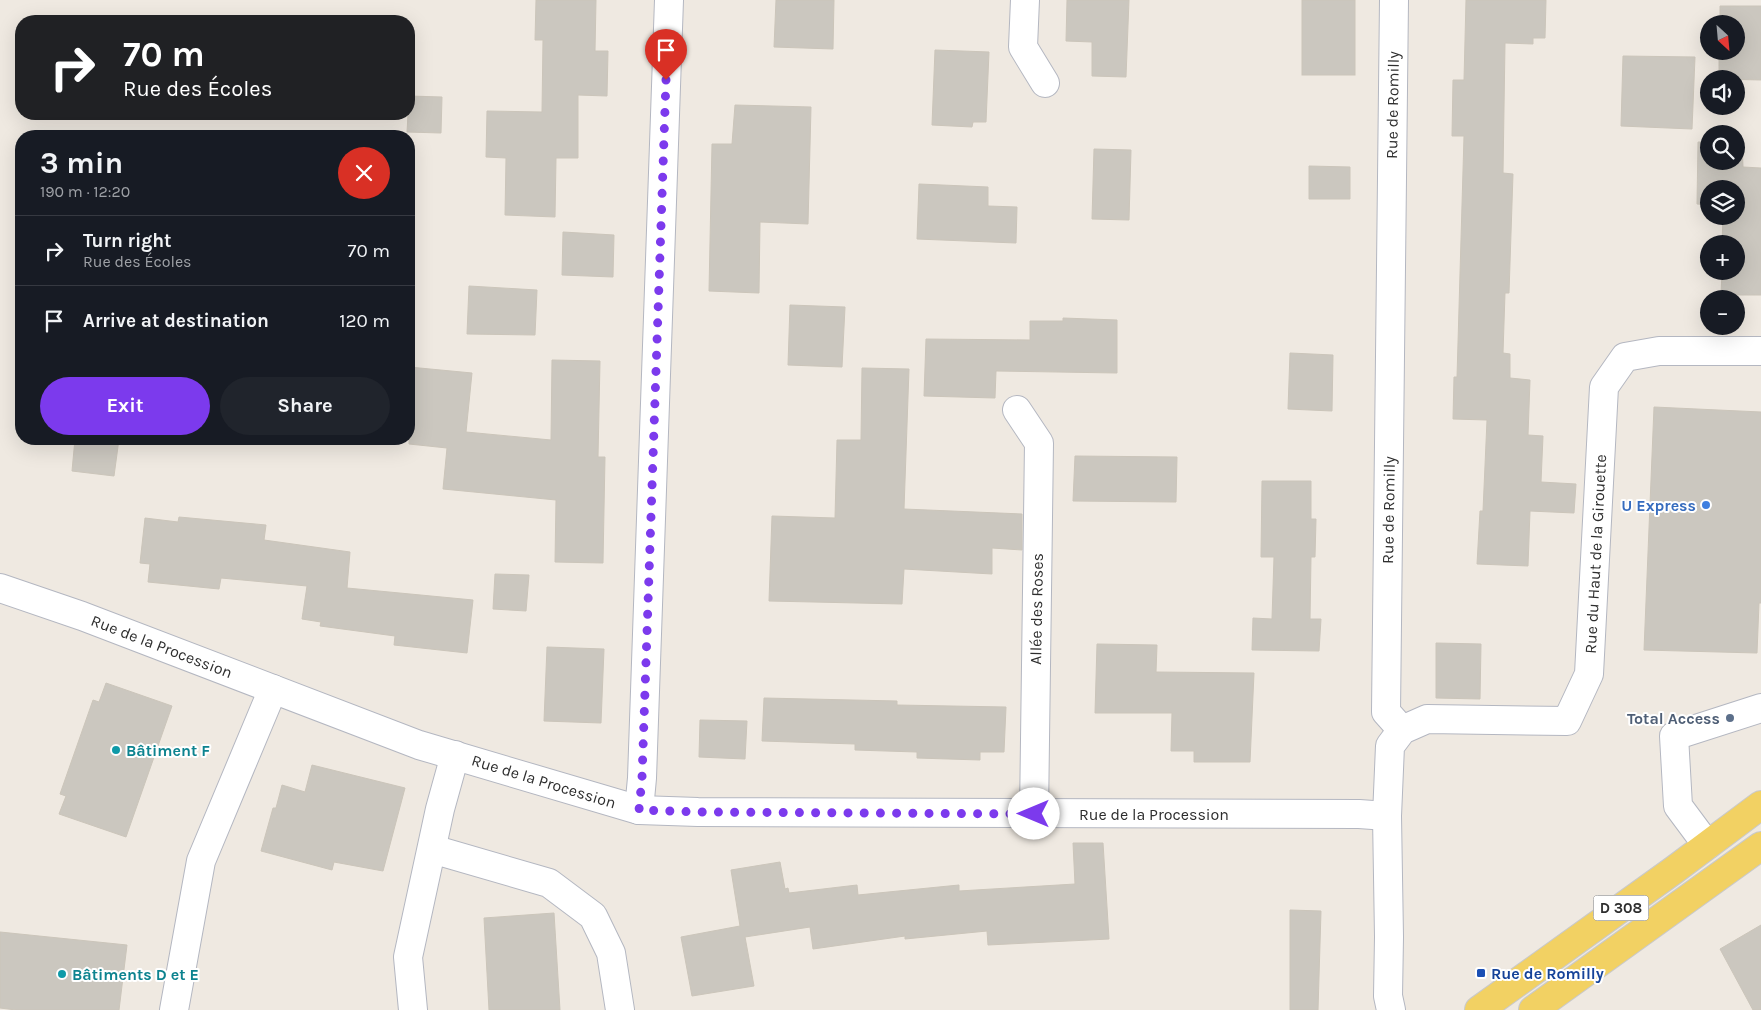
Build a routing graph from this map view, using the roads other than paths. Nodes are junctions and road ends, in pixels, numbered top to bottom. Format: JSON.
{"nodes":[{"id":1,"x":669,"y":0,"type":"edge"},
{"id":2,"x":1025,"y":0,"type":"edge"},
{"id":3,"x":1394,"y":0,"type":"edge"},
{"id":4,"x":1045,"y":83,"type":"dead end"},
{"id":5,"x":1761,"y":351,"type":"edge"},
{"id":6,"x":1016,"y":410,"type":"dead end"},
{"id":7,"x":0,"y":588,"type":"edge"},
{"id":8,"x":274,"y":689,"type":"junction"},
{"id":9,"x":1761,"y":708,"type":"edge"},
{"id":10,"x":1402,"y":730,"type":"junction"},
{"id":11,"x":455,"y":755,"type":"junction"},
{"id":12,"x":1761,"y":805,"type":"edge"},
{"id":13,"x":639,"y":810,"type":"junction"},
{"id":14,"x":1034,"y":814,"type":"junction"},
{"id":15,"x":1387,"y":816,"type":"junction"},
{"id":16,"x":1707,"y":845,"type":"junction"},
{"id":17,"x":1761,"y":846,"type":"edge"},
{"id":18,"x":432,"y":848,"type":"junction"},
{"id":19,"x":174,"y":1010,"type":"edge"},
{"id":20,"x":413,"y":1010,"type":"edge"},
{"id":21,"x":620,"y":1010,"type":"edge"},
{"id":22,"x":1390,"y":1010,"type":"edge"},
{"id":23,"x":1479,"y":1010,"type":"edge"},
{"id":24,"x":1533,"y":1010,"type":"edge"}],
"edges":[{"from":1,"to":13,"type":"street"},
{"from":2,"to":4,"type":"street"},
{"from":3,"to":10,"type":"street","name":"Rue de Romilly"},
{"from":5,"to":10,"type":"street","name":"Rue du Haut de la Girouette"},
{"from":6,"to":14,"type":"street","name":"Allée des Roses"},
{"from":7,"to":8,"type":"street","name":"Rue de la Procession"},
{"from":8,"to":11,"type":"street","name":"Rue de la Procession"},
{"from":8,"to":19,"type":"street"},
{"from":9,"to":16,"type":"street"},
{"from":10,"to":15,"type":"street"},
{"from":11,"to":13,"type":"street","name":"Rue de la Procession"},
{"from":11,"to":18,"type":"street"},
{"from":12,"to":16,"type":"main road","number":"D 308"},
{"from":13,"to":14,"type":"street","name":"Rue de la Procession"},
{"from":14,"to":15,"type":"street","name":"Rue de la Procession"},
{"from":15,"to":22,"type":"street"},
{"from":16,"to":23,"type":"main road","number":"D 308"},
{"from":17,"to":24,"type":"main road","number":"D 308"},
{"from":18,"to":20,"type":"street"},
{"from":18,"to":21,"type":"street"}]}
